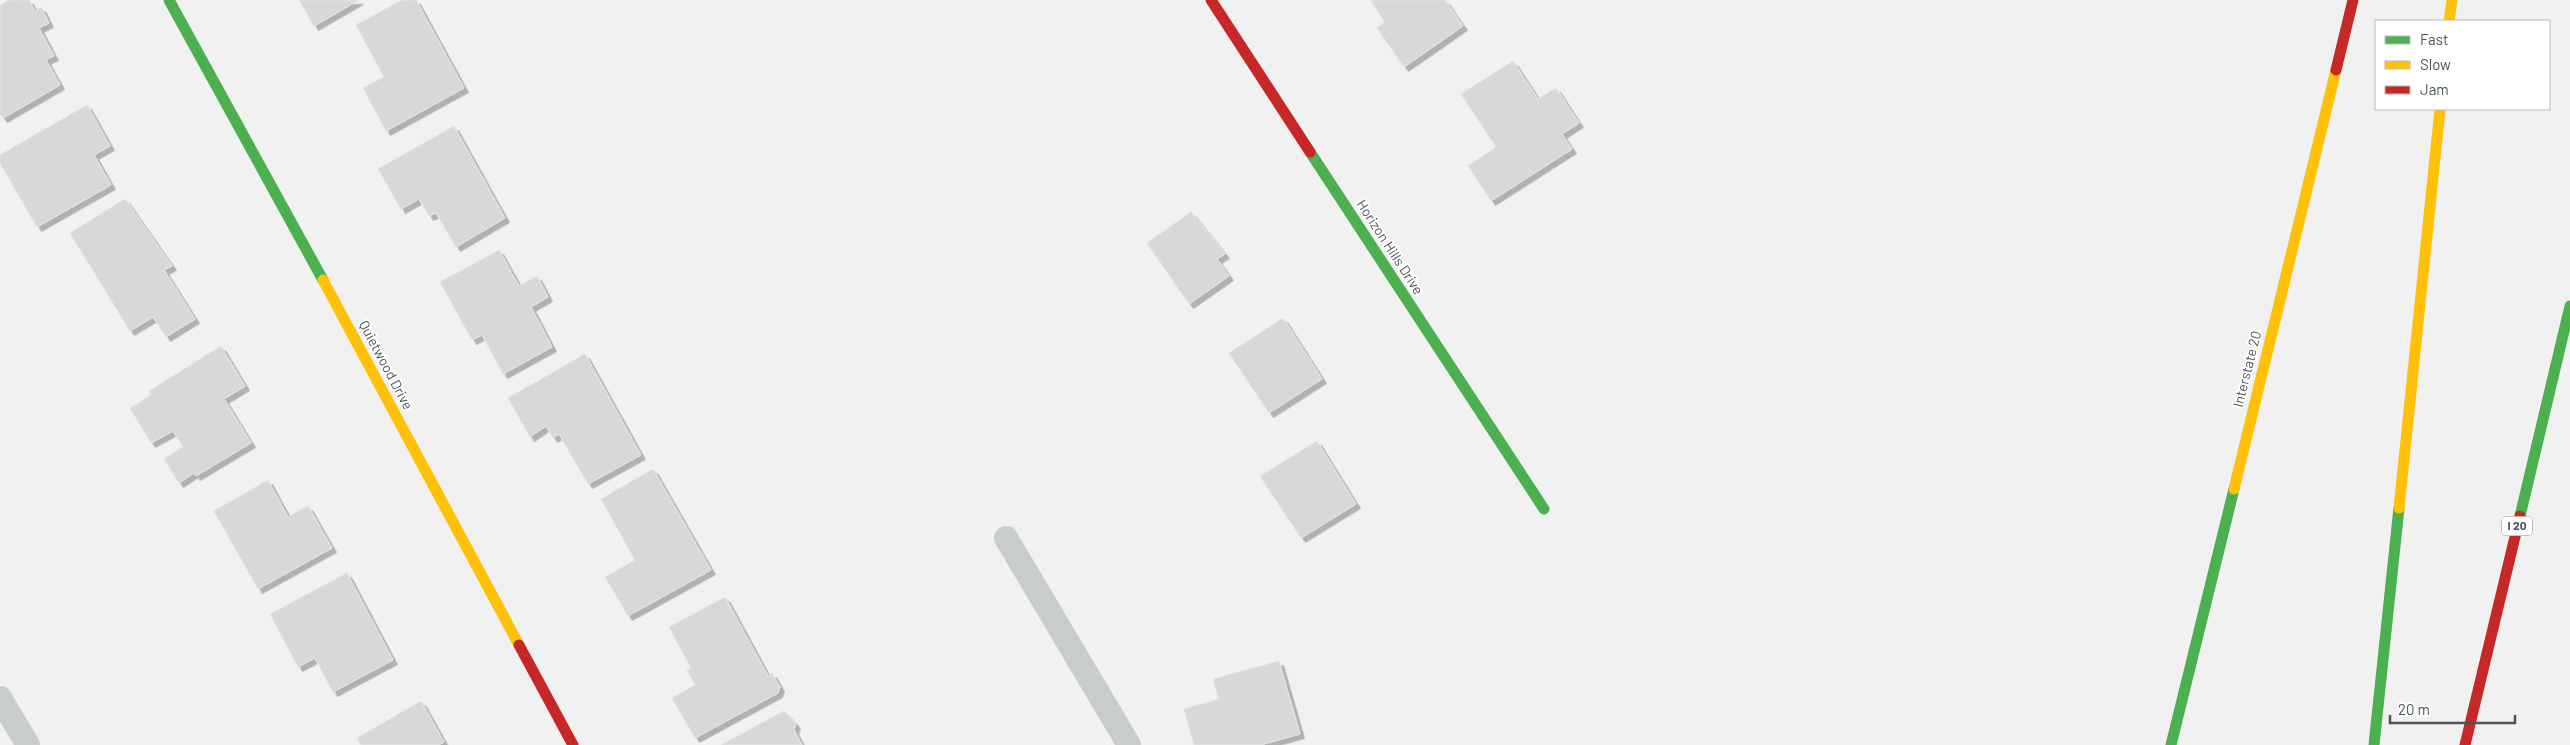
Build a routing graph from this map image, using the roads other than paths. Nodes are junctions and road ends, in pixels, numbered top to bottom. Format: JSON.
{"nodes":[{"id":1,"x":169,"y":0,"type":"edge"},
{"id":2,"x":1211,"y":0,"type":"edge"},
{"id":3,"x":2353,"y":0,"type":"edge"},
{"id":4,"x":2452,"y":0,"type":"edge"},
{"id":5,"x":2449,"y":20,"type":"edge"},
{"id":6,"x":2440,"y":110,"type":"edge"},
{"id":7,"x":2570,"y":306,"type":"edge"},
{"id":8,"x":1544,"y":510,"type":"dead end"},
{"id":9,"x":1006,"y":538,"type":"dead end"},
{"id":10,"x":0,"y":698,"type":"edge"},
{"id":11,"x":28,"y":745,"type":"edge"},
{"id":12,"x":573,"y":745,"type":"edge"},
{"id":13,"x":1129,"y":745,"type":"edge"},
{"id":14,"x":2171,"y":745,"type":"edge"},
{"id":15,"x":2374,"y":745,"type":"edge"},
{"id":16,"x":2465,"y":745,"type":"edge"}],
"edges":[{"from":1,"to":12,"type":"main road","name":"Quietwood Drive"},
{"from":2,"to":8,"type":"main road","name":"Horizon Hills Drive"},
{"from":3,"to":14,"type":"main road","name":"Interstate 20"},
{"from":4,"to":5,"type":"main road"},
{"from":6,"to":15,"type":"main road"},
{"from":7,"to":16,"type":"main road","number":"I 20"},
{"from":9,"to":13,"type":"lane"},
{"from":10,"to":11,"type":"lane"}]}
